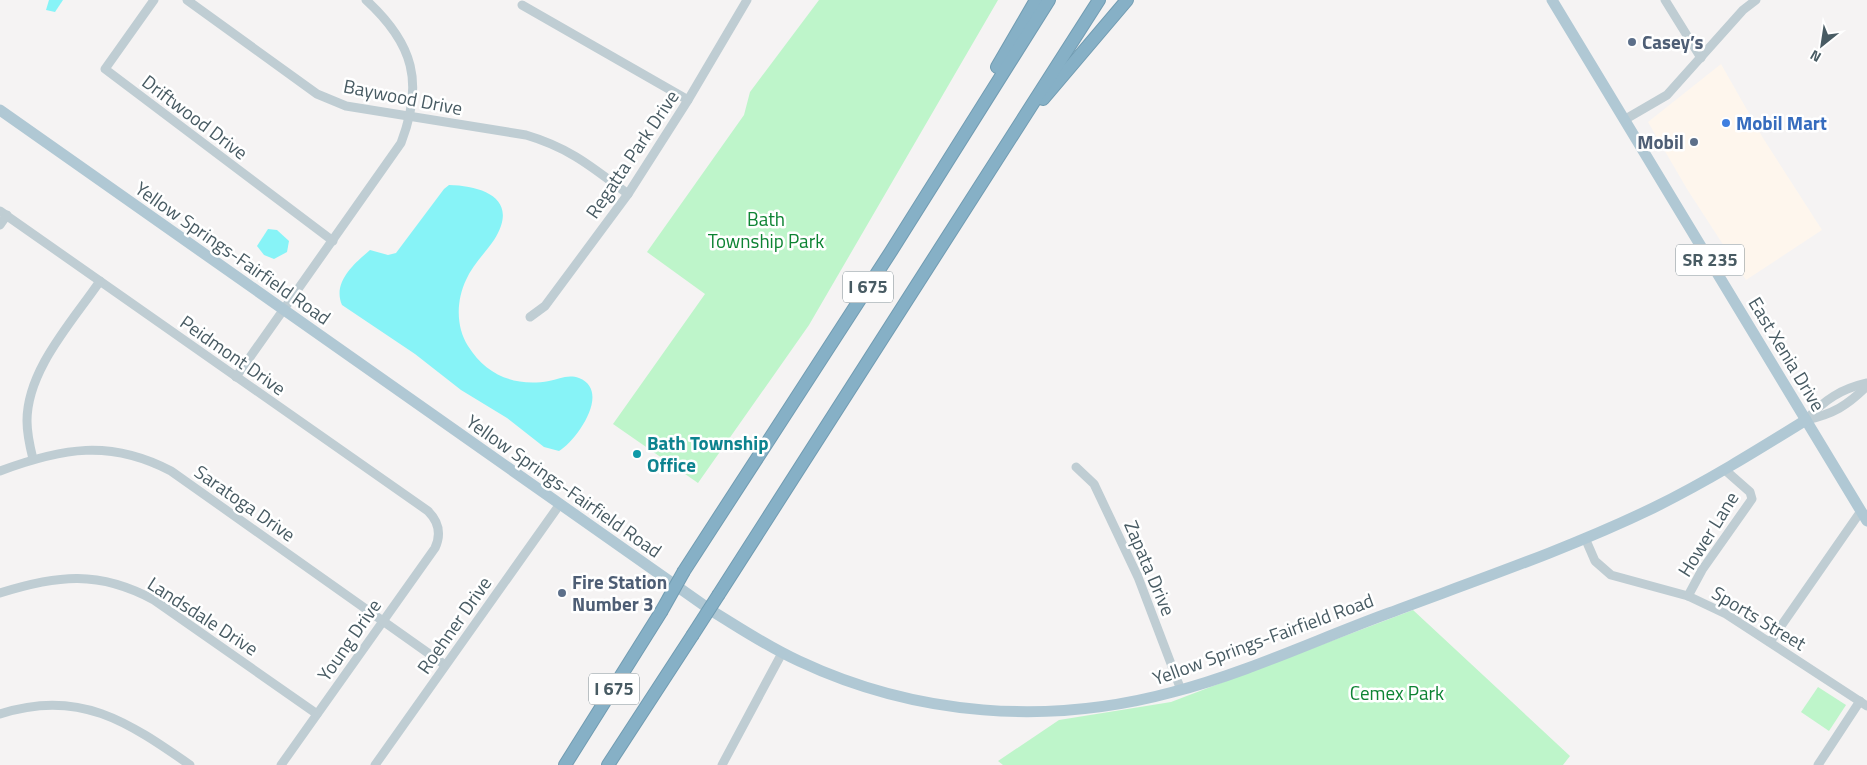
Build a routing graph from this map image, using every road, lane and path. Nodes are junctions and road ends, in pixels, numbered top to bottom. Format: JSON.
{"nodes":[{"id":1,"x":154,"y":0,"type":"edge"},
{"id":2,"x":186,"y":0,"type":"edge"},
{"id":3,"x":366,"y":0,"type":"edge"},
{"id":4,"x":747,"y":0,"type":"edge"},
{"id":5,"x":1036,"y":0,"type":"edge"},
{"id":6,"x":1049,"y":0,"type":"edge"},
{"id":7,"x":1098,"y":0,"type":"edge"},
{"id":8,"x":1127,"y":0,"type":"edge"},
{"id":9,"x":1552,"y":0,"type":"edge"},
{"id":10,"x":1665,"y":0,"type":"edge"},
{"id":11,"x":1756,"y":0,"type":"edge"},
{"id":12,"x":522,"y":5,"type":"dead end"},
{"id":13,"x":1701,"y":58,"type":"junction"},
{"id":14,"x":688,"y":100,"type":"junction"},
{"id":15,"x":0,"y":110,"type":"edge"},
{"id":16,"x":411,"y":117,"type":"junction"},
{"id":17,"x":1624,"y":120,"type":"junction"},
{"id":18,"x":987,"y":176,"type":"junction"},
{"id":19,"x":628,"y":194,"type":"junction"},
{"id":20,"x":3,"y":213,"type":"edge"},
{"id":21,"x":0,"y":225,"type":"edge"},
{"id":22,"x":333,"y":241,"type":"junction"},
{"id":23,"x":890,"y":253,"type":"junction"},
{"id":24,"x":100,"y":281,"type":"junction"},
{"id":25,"x":284,"y":310,"type":"junction"},
{"id":26,"x":530,"y":317,"type":"dead end"},
{"id":27,"x":236,"y":377,"type":"junction"},
{"id":28,"x":1867,"y":385,"type":"edge"},
{"id":29,"x":1806,"y":420,"type":"junction"},
{"id":30,"x":33,"y":459,"type":"junction"},
{"id":31,"x":1076,"y":467,"type":"dead end"},
{"id":32,"x":1725,"y":470,"type":"junction"},
{"id":33,"x":0,"y":471,"type":"edge"},
{"id":34,"x":560,"y":504,"type":"junction"},
{"id":35,"x":1864,"y":516,"type":"edge"},
{"id":36,"x":439,"y":532,"type":"joint"},
{"id":37,"x":1585,"y":538,"type":"junction"},
{"id":38,"x":0,"y":593,"type":"edge"},
{"id":39,"x":1688,"y":596,"type":"junction"},
{"id":40,"x":383,"y":620,"type":"junction"},
{"id":41,"x":1770,"y":642,"type":"junction"},
{"id":42,"x":782,"y":653,"type":"junction"},
{"id":43,"x":445,"y":665,"type":"junction"},
{"id":44,"x":1181,"y":690,"type":"junction"},
{"id":45,"x":1864,"y":704,"type":"edge"},
{"id":46,"x":0,"y":714,"type":"edge"},
{"id":47,"x":317,"y":714,"type":"junction"},
{"id":48,"x":190,"y":765,"type":"edge"},
{"id":49,"x":281,"y":765,"type":"edge"},
{"id":50,"x":375,"y":765,"type":"edge"},
{"id":51,"x":565,"y":765,"type":"edge"},
{"id":52,"x":608,"y":765,"type":"edge"},
{"id":53,"x":722,"y":765,"type":"edge"},
{"id":54,"x":1818,"y":765,"type":"edge"}],
"edges":[{"from":1,"to":22,"type":"street","name":"Driftwood Drive"},
{"from":2,"to":16,"type":"street","name":"Baywood Drive"},
{"from":3,"to":16,"type":"street"},
{"from":4,"to":14,"type":"street","name":"Regatta Park Drive"},
{"from":5,"to":23,"type":"highway"},
{"from":6,"to":23,"type":"highway","number":"I 675"},
{"from":7,"to":18,"type":"highway","number":"I 675"},
{"from":8,"to":18,"type":"highway"},
{"from":9,"to":17,"type":"main road","name":"East Xenia Drive","number":"SR 235"},
{"from":10,"to":13,"type":"street"},
{"from":11,"to":13,"type":"street"},
{"from":12,"to":14,"type":"street"},
{"from":13,"to":17,"type":"street"},
{"from":14,"to":19,"type":"street","name":"Regatta Park Drive"},
{"from":15,"to":25,"type":"main road","name":"Yellow Springs-Fairfield Road"},
{"from":16,"to":19,"type":"street","name":"Baywood Drive"},
{"from":16,"to":22,"type":"street"},
{"from":17,"to":29,"type":"main road","name":"East Xenia Drive","number":"SR 235"},
{"from":18,"to":52,"type":"highway","number":"I 675","bridge":true},
{"from":19,"to":26,"type":"street","name":"Regatta Park Drive"},
{"from":20,"to":21,"type":"street"},
{"from":20,"to":24,"type":"street","name":"Peidmont Drive"},
{"from":22,"to":25,"type":"street"},
{"from":23,"to":51,"type":"highway","number":"I 675","bridge":true},
{"from":24,"to":27,"type":"street","name":"Peidmont Drive"},
{"from":24,"to":30,"type":"street"},
{"from":25,"to":27,"type":"street"},
{"from":25,"to":34,"type":"main road","name":"Yellow Springs-Fairfield Road"},
{"from":27,"to":36,"type":"street","name":"Peidmont Drive"},
{"from":28,"to":29,"type":"street"},
{"from":28,"to":29,"type":"street"},
{"from":29,"to":32,"type":"main road","name":"Yellow Springs-Fairfield Road"},
{"from":29,"to":35,"type":"main road","name":"East Xenia Drive","number":"SR 235"},
{"from":30,"to":33,"type":"street","name":"Saratoga Drive"},
{"from":30,"to":40,"type":"street","name":"Saratoga Drive"},
{"from":31,"to":44,"type":"street","name":"Zapata Drive"},
{"from":32,"to":37,"type":"main road","name":"Yellow Springs-Fairfield Road"},
{"from":32,"to":39,"type":"street","name":"Hower Lane"},
{"from":34,"to":42,"type":"main road","name":"Yellow Springs-Fairfield Road"},
{"from":34,"to":43,"type":"street","name":"Roehner Drive"},
{"from":35,"to":41,"type":"street"},
{"from":36,"to":40,"type":"street","name":"Young Drive"},
{"from":37,"to":39,"type":"street","name":"Sports Street"},
{"from":37,"to":44,"type":"main road","name":"Yellow Springs-Fairfield Road"},
{"from":38,"to":47,"type":"street","name":"Landsdale Drive"},
{"from":39,"to":41,"type":"street","name":"Sports Street"},
{"from":40,"to":43,"type":"street","name":"Saratoga Drive"},
{"from":40,"to":47,"type":"street","name":"Young Drive"},
{"from":41,"to":45,"type":"street","name":"Sports Street"},
{"from":42,"to":44,"type":"main road","name":"Yellow Springs-Fairfield Road"},
{"from":42,"to":53,"type":"street"},
{"from":43,"to":50,"type":"street","name":"Roehner Drive"},
{"from":45,"to":54,"type":"street"},
{"from":46,"to":48,"type":"street"},
{"from":47,"to":49,"type":"street","name":"Young Drive"}]}
